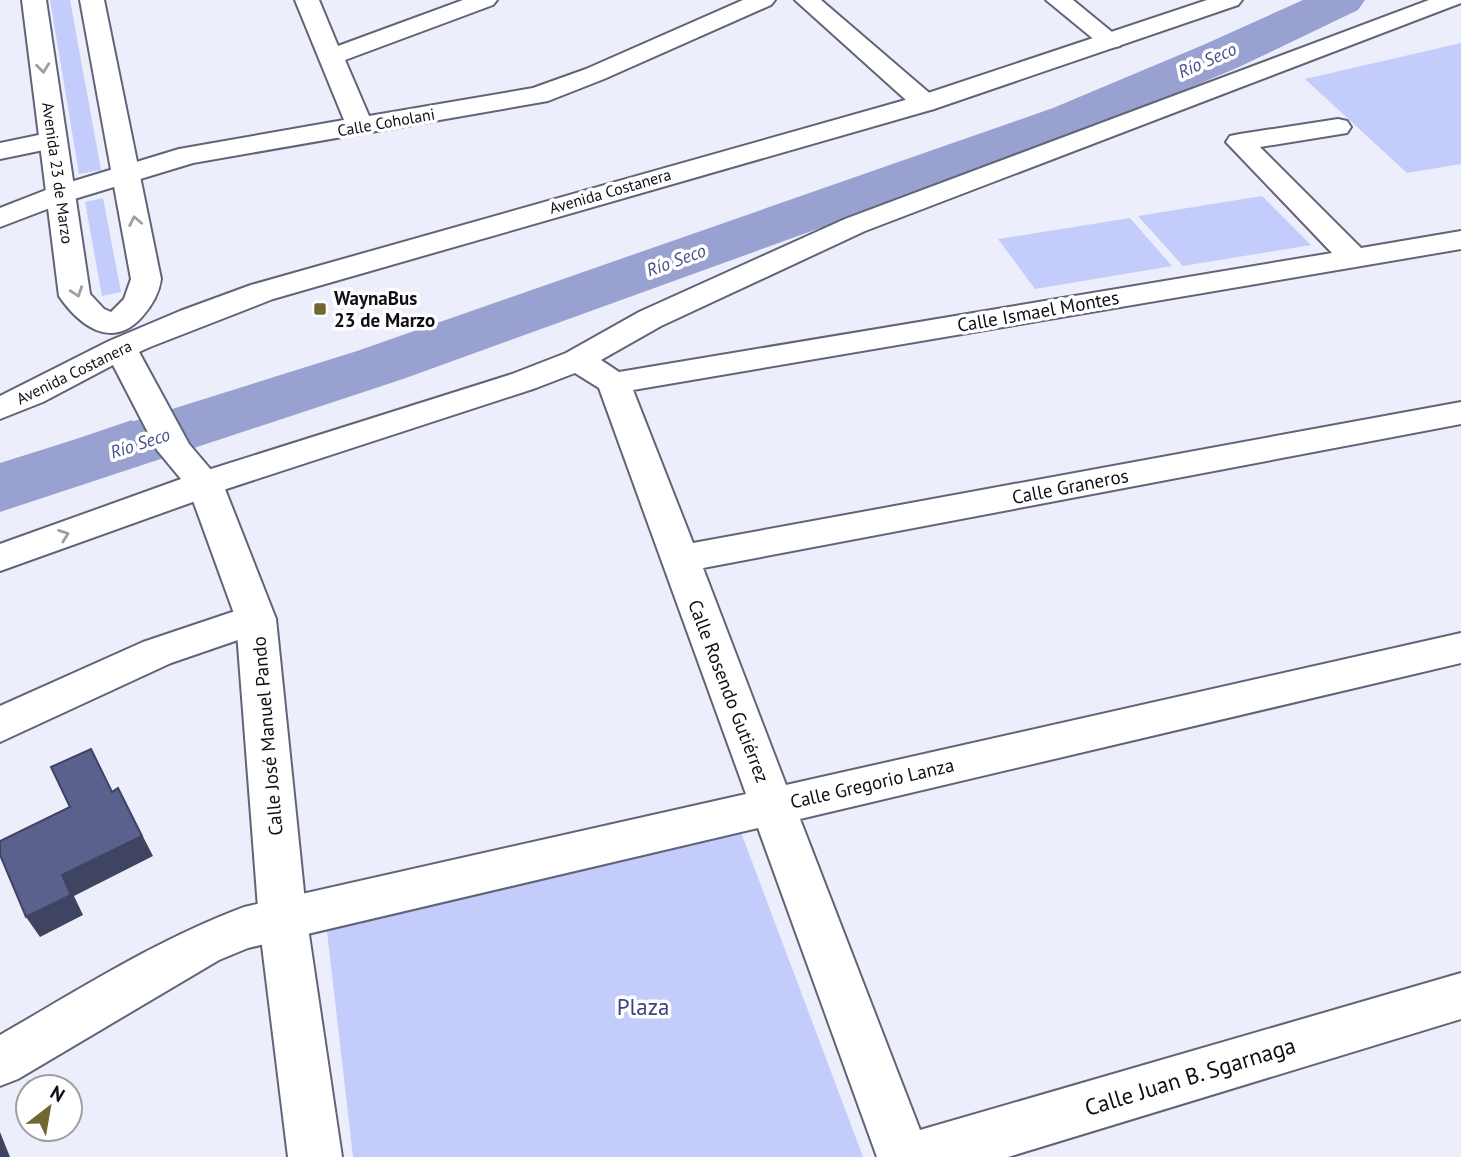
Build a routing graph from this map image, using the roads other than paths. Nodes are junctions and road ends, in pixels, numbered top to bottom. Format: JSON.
{"nodes":[{"id":1,"x":34,"y":0,"type":"edge"},
{"id":2,"x":92,"y":0,"type":"edge"},
{"id":3,"x":307,"y":0,"type":"edge"},
{"id":4,"x":485,"y":0,"type":"edge"},
{"id":5,"x":763,"y":0,"type":"edge"},
{"id":6,"x":807,"y":0,"type":"edge"},
{"id":7,"x":1061,"y":0,"type":"edge"},
{"id":8,"x":1230,"y":0,"type":"edge"},
{"id":9,"x":1451,"y":0,"type":"edge"},
{"id":10,"x":1111,"y":41,"type":"junction"},
{"id":11,"x":332,"y":56,"type":"junction"},
{"id":12,"x":925,"y":103,"type":"junction"},
{"id":13,"x":360,"y":127,"type":"junction"},
{"id":14,"x":1338,"y":127,"type":"dead end"},
{"id":15,"x":53,"y":140,"type":"junction"},
{"id":16,"x":0,"y":151,"type":"edge"},
{"id":17,"x":127,"y":175,"type":"junction"},
{"id":18,"x":61,"y":194,"type":"junction"},
{"id":19,"x":0,"y":218,"type":"edge"},
{"id":20,"x":1458,"y":244,"type":"edge"},
{"id":21,"x":1354,"y":258,"type":"junction"},
{"id":22,"x":117,"y":337,"type":"junction"},
{"id":23,"x":578,"y":360,"type":"junction"},
{"id":24,"x":614,"y":383,"type":"junction"},
{"id":25,"x":0,"y":408,"type":"edge"},
{"id":26,"x":1461,"y":413,"type":"edge"},
{"id":27,"x":205,"y":484,"type":"junction"},
{"id":28,"x":0,"y":558,"type":"edge"},
{"id":29,"x":680,"y":559,"type":"junction"},
{"id":30,"x":256,"y":619,"type":"junction"},
{"id":31,"x":1461,"y":648,"type":"edge"},
{"id":32,"x":0,"y":725,"type":"edge"},
{"id":33,"x":773,"y":806,"type":"junction"},
{"id":34,"x":283,"y":921,"type":"junction"},
{"id":35,"x":1461,"y":996,"type":"edge"},
{"id":36,"x":0,"y":1062,"type":"edge"},
{"id":37,"x":316,"y":1157,"type":"edge"},
{"id":38,"x":904,"y":1157,"type":"edge"},
{"id":39,"x":920,"y":1157,"type":"edge"}],
"edges":[{"from":1,"to":15,"type":"street","name":"Avenida 23 de Marzo","one_way":true},
{"from":2,"to":17,"type":"street"},
{"from":3,"to":11,"type":"street"},
{"from":4,"to":11,"type":"street"},
{"from":5,"to":13,"type":"street","name":"Calle Coholani"},
{"from":6,"to":12,"type":"street"},
{"from":7,"to":10,"type":"street"},
{"from":8,"to":10,"type":"street","name":"Avenida Costanera"},
{"from":9,"to":23,"type":"street"},
{"from":10,"to":12,"type":"street","name":"Avenida Costanera"},
{"from":11,"to":13,"type":"street"},
{"from":12,"to":22,"type":"street","name":"Avenida Costanera"},
{"from":13,"to":17,"type":"street","name":"Calle Coholani"},
{"from":14,"to":21,"type":"street"},
{"from":15,"to":16,"type":"street"},
{"from":15,"to":18,"type":"street","name":"Avenida 23 de Marzo"},
{"from":17,"to":18,"type":"street","name":"Calle Coholani"},
{"from":22,"to":17,"type":"street","one_way":true},
{"from":18,"to":19,"type":"street","name":"Calle Coholani"},
{"from":18,"to":22,"type":"street","name":"Avenida 23 de Marzo","one_way":true},
{"from":20,"to":21,"type":"street","name":"Calle Ismael Montes"},
{"from":21,"to":24,"type":"street","name":"Calle Ismael Montes"},
{"from":22,"to":25,"type":"street","name":"Avenida Costanera"},
{"from":22,"to":27,"type":"street","name":"Calle José Manuel Pando"},
{"from":23,"to":24,"type":"street"},
{"from":23,"to":27,"type":"street"},
{"from":24,"to":29,"type":"street","name":"Calle Rosendo Gutiérrez"},
{"from":26,"to":29,"type":"street","name":"Calle Graneros"},
{"from":28,"to":27,"type":"street","one_way":true},
{"from":27,"to":30,"type":"street","name":"Calle José Manuel Pando"},
{"from":29,"to":33,"type":"street","name":"Calle Rosendo Gutiérrez"},
{"from":30,"to":32,"type":"street"},
{"from":30,"to":34,"type":"street","name":"Calle José Manuel Pando"},
{"from":31,"to":33,"type":"street","name":"Calle Gregorio Lanza"},
{"from":33,"to":34,"type":"street","name":"Calle Gregorio Lanza"},
{"from":33,"to":38,"type":"street","name":"Calle Rosendo Gutiérrez"},
{"from":34,"to":36,"type":"street","name":"Calle Gregorio Lanza"},
{"from":34,"to":37,"type":"street","name":"Calle José Manuel Pando"},
{"from":35,"to":39,"type":"street","name":"Calle Juan B. Sgarnaga"}]}
